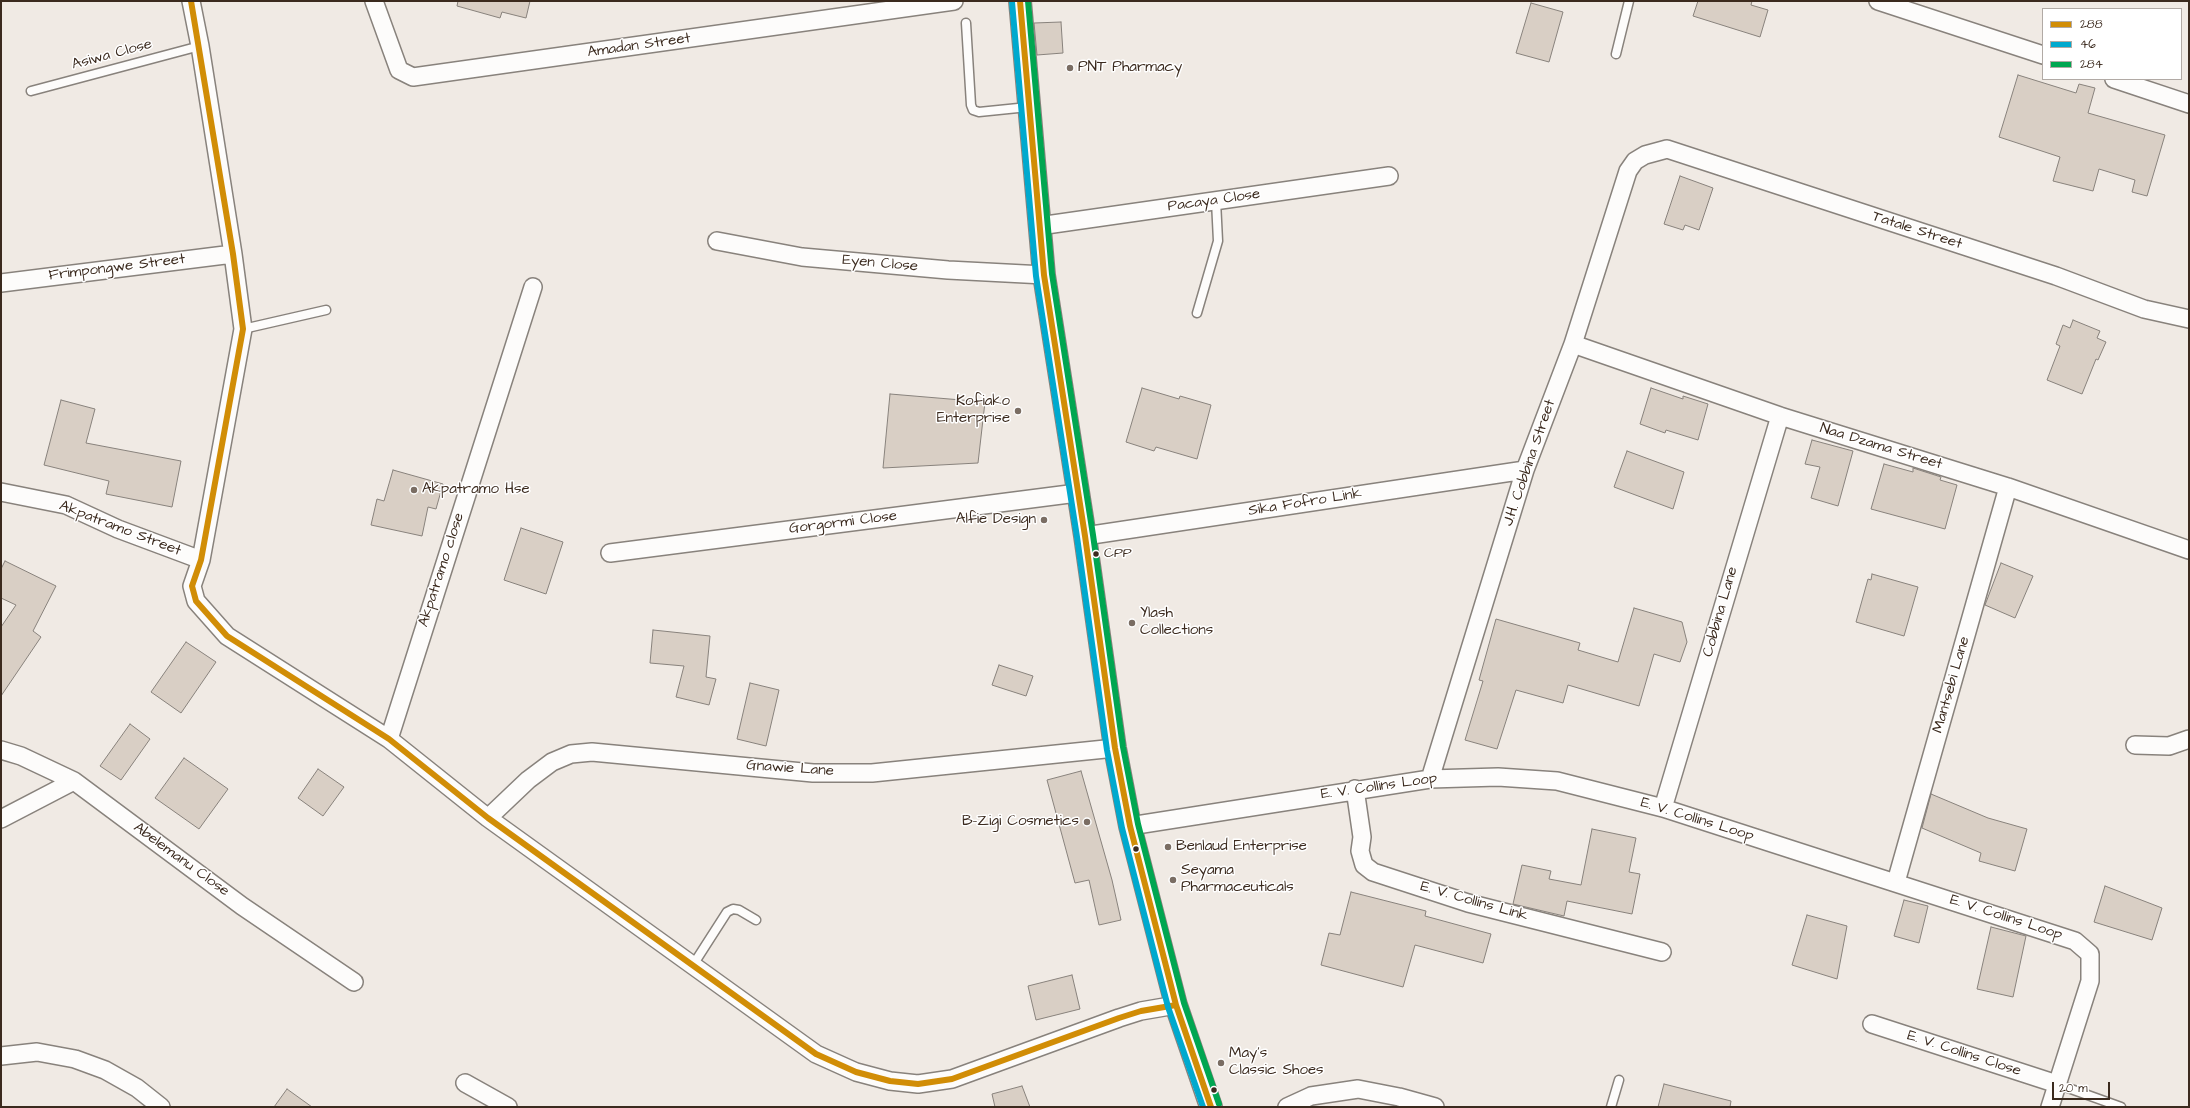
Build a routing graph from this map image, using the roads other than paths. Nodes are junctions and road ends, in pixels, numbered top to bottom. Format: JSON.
{"nodes":[{"id":1,"x":190,"y":1,"type":"edge"},
{"id":2,"x":374,"y":1,"type":"edge"},
{"id":3,"x":954,"y":1,"type":"edge"},
{"id":4,"x":1020,"y":1,"type":"edge"},
{"id":5,"x":1629,"y":1,"type":"edge"},
{"id":6,"x":1878,"y":1,"type":"edge"},
{"id":7,"x":966,"y":23,"type":"dead end"},
{"id":8,"x":200,"y":46,"type":"junction"},
{"id":9,"x":1616,"y":54,"type":"dead end"},
{"id":10,"x":2042,"y":55,"type":"edge"},
{"id":11,"x":2117,"y":80,"type":"edge"},
{"id":12,"x":31,"y":91,"type":"dead end"},
{"id":13,"x":2189,"y":104,"type":"edge"},
{"id":14,"x":1029,"y":107,"type":"junction"},
{"id":15,"x":1645,"y":155,"type":"joint"},
{"id":16,"x":1390,"y":176,"type":"dead end"},
{"id":17,"x":1216,"y":201,"type":"junction"},
{"id":18,"x":1039,"y":226,"type":"junction"},
{"id":19,"x":717,"y":241,"type":"dead end"},
{"id":20,"x":233,"y":254,"type":"junction"},
{"id":21,"x":1044,"y":275,"type":"junction"},
{"id":22,"x":1,"y":283,"type":"edge"},
{"id":23,"x":533,"y":287,"type":"dead end"},
{"id":24,"x":326,"y":310,"type":"dead end"},
{"id":25,"x":1197,"y":313,"type":"dead end"},
{"id":26,"x":2189,"y":319,"type":"edge"},
{"id":27,"x":243,"y":329,"type":"junction"},
{"id":28,"x":1573,"y":344,"type":"junction"},
{"id":29,"x":1780,"y":416,"type":"junction"},
{"id":30,"x":1525,"y":470,"type":"junction"},
{"id":31,"x":2008,"y":487,"type":"junction"},
{"id":32,"x":1,"y":492,"type":"edge"},
{"id":33,"x":1077,"y":493,"type":"junction"},
{"id":34,"x":1085,"y":536,"type":"junction"},
{"id":35,"x":2189,"y":550,"type":"edge"},
{"id":36,"x":610,"y":553,"type":"dead end"},
{"id":37,"x":201,"y":560,"type":"junction"},
{"id":38,"x":389,"y":739,"type":"junction"},
{"id":39,"x":2189,"y":739,"type":"edge"},
{"id":40,"x":2135,"y":745,"type":"dead end"},
{"id":41,"x":1115,"y":748,"type":"junction"},
{"id":42,"x":1,"y":750,"type":"edge"},
{"id":43,"x":1430,"y":778,"type":"junction"},
{"id":44,"x":74,"y":781,"type":"junction"},
{"id":45,"x":1355,"y":789,"type":"junction"},
{"id":46,"x":1663,"y":808,"type":"junction"},
{"id":47,"x":488,"y":818,"type":"junction"},
{"id":48,"x":1,"y":820,"type":"edge"},
{"id":49,"x":1130,"y":826,"type":"junction"},
{"id":50,"x":1896,"y":882,"type":"junction"},
{"id":51,"x":756,"y":920,"type":"dead end"},
{"id":52,"x":1662,"y":952,"type":"dead end"},
{"id":53,"x":693,"y":965,"type":"junction"},
{"id":54,"x":354,"y":982,"type":"dead end"},
{"id":55,"x":1176,"y":1005,"type":"junction"},
{"id":56,"x":1872,"y":1024,"type":"dead end"},
{"id":57,"x":1,"y":1056,"type":"edge"},
{"id":58,"x":1619,"y":1080,"type":"dead end"},
{"id":59,"x":465,"y":1083,"type":"dead end"},
{"id":60,"x":2056,"y":1084,"type":"junction"},
{"id":61,"x":161,"y":1107,"type":"edge"},
{"id":62,"x":508,"y":1107,"type":"edge"},
{"id":63,"x":1211,"y":1107,"type":"edge"},
{"id":64,"x":1288,"y":1107,"type":"edge"},
{"id":65,"x":1435,"y":1107,"type":"edge"},
{"id":66,"x":1611,"y":1107,"type":"edge"},
{"id":67,"x":2050,"y":1107,"type":"edge"},
{"id":68,"x":2121,"y":1107,"type":"edge"}],
"edges":[{"from":1,"to":8,"type":"street"},
{"from":2,"to":3,"type":"street","name":"Amadan Street"},
{"from":4,"to":14,"type":"street"},
{"from":5,"to":9,"type":"lane"},
{"from":6,"to":10,"type":"street"},
{"from":7,"to":14,"type":"lane"},
{"from":8,"to":12,"type":"lane","name":"Asiwa Close"},
{"from":8,"to":20,"type":"street"},
{"from":11,"to":13,"type":"street"},
{"from":14,"to":18,"type":"street"},
{"from":15,"to":26,"type":"street","name":"Tatale Street"},
{"from":15,"to":28,"type":"street","name":"J.H. Cobbina Street"},
{"from":16,"to":17,"type":"street","name":"Pacaya Close"},
{"from":17,"to":18,"type":"street","name":"Pacaya Close"},
{"from":17,"to":25,"type":"lane"},
{"from":18,"to":21,"type":"street"},
{"from":19,"to":21,"type":"street","name":"Eyen Close"},
{"from":20,"to":22,"type":"street","name":"Frimpongwe Street"},
{"from":20,"to":27,"type":"street"},
{"from":21,"to":33,"type":"street"},
{"from":23,"to":38,"type":"street","name":"Akpatramo close"},
{"from":24,"to":27,"type":"lane"},
{"from":27,"to":37,"type":"street"},
{"from":28,"to":29,"type":"street","name":"Naa Dzama Street"},
{"from":28,"to":30,"type":"street","name":"J.H. Cobbina Street"},
{"from":29,"to":31,"type":"street","name":"Naa Dzama Street"},
{"from":29,"to":46,"type":"street","name":"Cobbina Lane"},
{"from":30,"to":34,"type":"street","name":"Sika Fofro Link"},
{"from":30,"to":43,"type":"street","name":"J.H. Cobbina Street"},
{"from":31,"to":35,"type":"street","name":"Naa Dzama Street"},
{"from":31,"to":50,"type":"street","name":"Mantsebi Lane"},
{"from":32,"to":37,"type":"street","name":"Akpatramo Street"},
{"from":33,"to":34,"type":"street"},
{"from":33,"to":36,"type":"street","name":"Gorgormi Close"},
{"from":34,"to":41,"type":"street"},
{"from":37,"to":38,"type":"street","name":"Akpatramo Street"},
{"from":38,"to":47,"type":"street","name":"Akpatramo Street"},
{"from":39,"to":40,"type":"street"},
{"from":41,"to":47,"type":"street","name":"Gnawie Lane"},
{"from":41,"to":49,"type":"street"},
{"from":42,"to":44,"type":"street","name":"Abelemanu Close"},
{"from":43,"to":45,"type":"street","name":"E. V. Collins Loop"},
{"from":43,"to":46,"type":"street","name":"E. V. Collins Loop"},
{"from":44,"to":48,"type":"street"},
{"from":44,"to":54,"type":"street","name":"Abelemanu Close"},
{"from":45,"to":49,"type":"street","name":"E. V. Collins Loop"},
{"from":45,"to":52,"type":"street","name":"E. V. Collins Link"},
{"from":46,"to":50,"type":"street","name":"E. V. Collins Loop"},
{"from":47,"to":53,"type":"street","name":"Akpatramo Street"},
{"from":49,"to":55,"type":"street"},
{"from":50,"to":60,"type":"street","name":"E. V. Collins Loop"},
{"from":51,"to":53,"type":"lane"},
{"from":53,"to":55,"type":"street","name":"Akpatramo Street"},
{"from":55,"to":63,"type":"street"},
{"from":56,"to":60,"type":"street","name":"E. V. Collins Close"},
{"from":57,"to":61,"type":"street"},
{"from":58,"to":66,"type":"lane"},
{"from":59,"to":62,"type":"street"},
{"from":60,"to":67,"type":"street","name":"E. V. Collins Loop"},
{"from":60,"to":68,"type":"lane"},
{"from":64,"to":65,"type":"street"}]}
